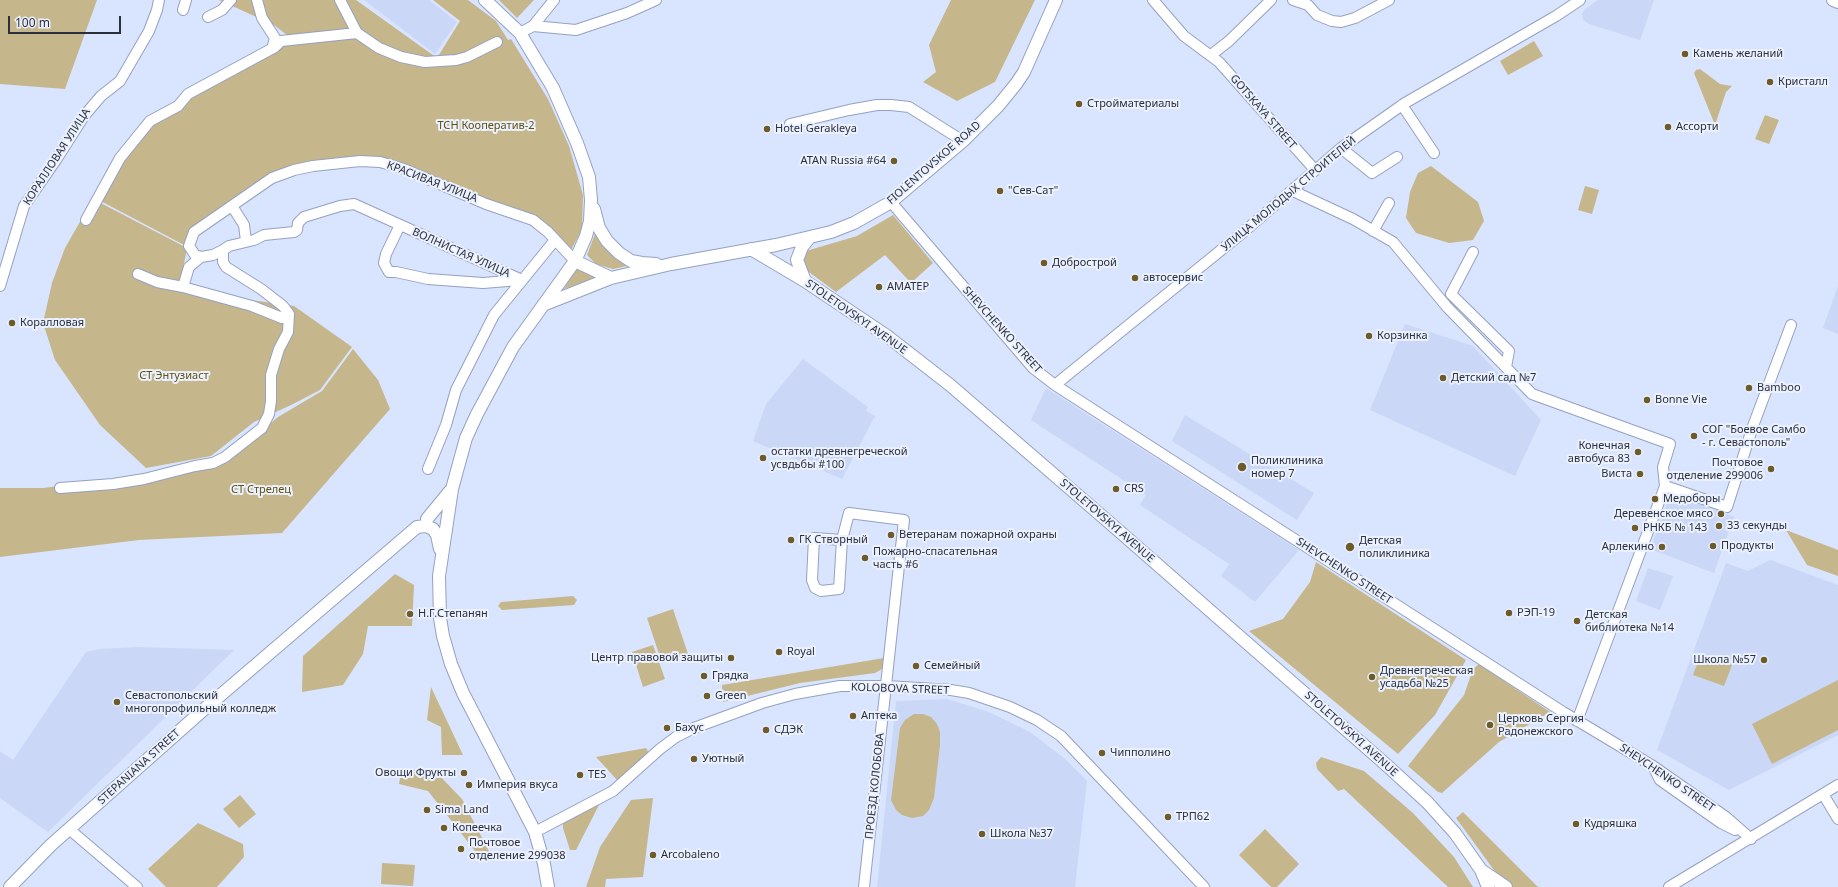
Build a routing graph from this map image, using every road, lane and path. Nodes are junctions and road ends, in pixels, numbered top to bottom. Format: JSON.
{"nodes":[{"id":1,"x":159,"y":0,"type":"edge"},
{"id":2,"x":186,"y":0,"type":"edge"},
{"id":3,"x":231,"y":0,"type":"edge"},
{"id":4,"x":257,"y":0,"type":"edge"},
{"id":5,"x":340,"y":0,"type":"edge"},
{"id":6,"x":483,"y":0,"type":"edge"},
{"id":7,"x":554,"y":0,"type":"edge"},
{"id":8,"x":656,"y":0,"type":"edge"},
{"id":9,"x":1056,"y":0,"type":"edge"},
{"id":10,"x":1153,"y":0,"type":"edge"},
{"id":11,"x":1271,"y":0,"type":"edge"},
{"id":12,"x":1293,"y":0,"type":"edge"},
{"id":13,"x":1389,"y":0,"type":"edge"},
{"id":14,"x":1580,"y":0,"type":"edge"},
{"id":15,"x":1833,"y":0,"type":"edge"},
{"id":16,"x":1838,"y":2,"type":"edge"},
{"id":17,"x":183,"y":10,"type":"dead end"},
{"id":18,"x":208,"y":17,"type":"dead end"},
{"id":19,"x":533,"y":26,"type":"junction"},
{"id":20,"x":357,"y":33,"type":"junction"},
{"id":21,"x":520,"y":33,"type":"junction"},
{"id":22,"x":496,"y":42,"type":"dead end"},
{"id":23,"x":524,"y":45,"type":"junction"},
{"id":24,"x":272,"y":49,"type":"junction"},
{"id":25,"x":1211,"y":55,"type":"junction"},
{"id":26,"x":1402,"y":105,"type":"junction"},
{"id":27,"x":790,"y":124,"type":"dead end"},
{"id":28,"x":963,"y":141,"type":"junction"},
{"id":29,"x":1342,"y":148,"type":"junction"},
{"id":30,"x":1434,"y":152,"type":"dead end"},
{"id":31,"x":1397,"y":157,"type":"dead end"},
{"id":32,"x":1314,"y":170,"type":"junction"},
{"id":33,"x":1294,"y":191,"type":"junction"},
{"id":34,"x":591,"y":200,"type":"junction"},
{"id":35,"x":891,"y":202,"type":"junction"},
{"id":36,"x":1389,"y":203,"type":"dead end"},
{"id":37,"x":232,"y":206,"type":"junction"},
{"id":38,"x":86,"y":220,"type":"dead end"},
{"id":39,"x":400,"y":225,"type":"junction"},
{"id":40,"x":1373,"y":231,"type":"junction"},
{"id":41,"x":809,"y":238,"type":"junction"},
{"id":42,"x":555,"y":240,"type":"junction"},
{"id":43,"x":246,"y":241,"type":"junction"},
{"id":44,"x":776,"y":245,"type":"junction"},
{"id":45,"x":751,"y":249,"type":"junction"},
{"id":46,"x":223,"y":250,"type":"junction"},
{"id":47,"x":1473,"y":252,"type":"dead end"},
{"id":48,"x":201,"y":257,"type":"junction"},
{"id":49,"x":575,"y":261,"type":"junction"},
{"id":50,"x":671,"y":264,"type":"junction"},
{"id":51,"x":138,"y":274,"type":"dead end"},
{"id":52,"x":611,"y":278,"type":"junction"},
{"id":53,"x":522,"y":280,"type":"junction"},
{"id":54,"x":805,"y":281,"type":"junction"},
{"id":55,"x":0,"y":286,"type":"edge"},
{"id":56,"x":182,"y":287,"type":"junction"},
{"id":57,"x":542,"y":306,"type":"junction"},
{"id":58,"x":289,"y":314,"type":"junction"},
{"id":59,"x":1791,"y":325,"type":"dead end"},
{"id":60,"x":1506,"y":367,"type":"junction"},
{"id":61,"x":1055,"y":385,"type":"junction"},
{"id":62,"x":428,"y":469,"type":"dead end"},
{"id":63,"x":1665,"y":486,"type":"junction"},
{"id":64,"x":60,"y":488,"type":"dead end"},
{"id":65,"x":452,"y":489,"type":"junction"},
{"id":66,"x":447,"y":516,"type":"junction"},
{"id":67,"x":427,"y":519,"type":"junction"},
{"id":68,"x":418,"y":527,"type":"junction"},
{"id":69,"x":842,"y":540,"type":"junction"},
{"id":70,"x":441,"y":554,"type":"junction"},
{"id":71,"x":887,"y":686,"type":"junction"},
{"id":72,"x":1577,"y":721,"type":"junction"},
{"id":73,"x":1838,"y":785,"type":"edge"},
{"id":74,"x":1823,"y":794,"type":"junction"},
{"id":75,"x":1834,"y":805,"type":"edge"},
{"id":76,"x":1838,"y":819,"type":"edge"},
{"id":77,"x":69,"y":829,"type":"junction"},
{"id":78,"x":535,"y":832,"type":"junction"},
{"id":79,"x":1751,"y":839,"type":"junction"},
{"id":80,"x":1480,"y":870,"type":"junction"},
{"id":81,"x":10,"y":887,"type":"edge"},
{"id":82,"x":137,"y":887,"type":"edge"},
{"id":83,"x":548,"y":887,"type":"edge"},
{"id":84,"x":864,"y":887,"type":"edge"},
{"id":85,"x":1204,"y":887,"type":"edge"},
{"id":86,"x":1488,"y":887,"type":"edge"},
{"id":87,"x":1506,"y":887,"type":"edge"},
{"id":88,"x":1669,"y":887,"type":"edge"}],
"edges":[{"from":1,"to":55,"type":"street","name":"КОРАЛЛОВАЯ УЛИЦА"},
{"from":2,"to":17,"type":"street"},
{"from":3,"to":18,"type":"street"},
{"from":4,"to":24,"type":"street"},
{"from":5,"to":20,"type":"street"},
{"from":6,"to":21,"type":"main road"},
{"from":6,"to":23,"type":"main road"},
{"from":7,"to":19,"type":"street"},
{"from":8,"to":19,"type":"street"},
{"from":9,"to":28,"type":"main road","name":"FIOLENTOVSKOE ROAD"},
{"from":10,"to":25,"type":"street","name":"GOTSKAYA STREET"},
{"from":11,"to":25,"type":"street"},
{"from":12,"to":13,"type":"street"},
{"from":14,"to":26,"type":"street","name":"УЛИЦА МОЛОДЫХ СТРОИТЕЛЕЙ"},
{"from":15,"to":16,"type":"main road"},
{"from":19,"to":21,"type":"street"},
{"from":20,"to":22,"type":"street"},
{"from":20,"to":24,"type":"street"},
{"from":21,"to":23,"type":"main road"},
{"from":23,"to":34,"type":"main road"},
{"from":23,"to":49,"type":"main road"},
{"from":24,"to":38,"type":"street"},
{"from":25,"to":32,"type":"street","name":"GOTSKAYA STREET"},
{"from":26,"to":29,"type":"street","name":"УЛИЦА МОЛОДЫХ СТРОИТЕЛЕЙ"},
{"from":26,"to":30,"type":"street"},
{"from":27,"to":28,"type":"street"},
{"from":28,"to":35,"type":"main road","name":"FIOLENTOVSKOE ROAD"},
{"from":29,"to":31,"type":"street"},
{"from":29,"to":32,"type":"street","name":"УЛИЦА МОЛОДЫХ СТРОИТЕЛЕЙ"},
{"from":32,"to":33,"type":"street","name":"УЛИЦА МОЛОДЫХ СТРОИТЕЛЕЙ"},
{"from":33,"to":40,"type":"street"},
{"from":33,"to":61,"type":"street","name":"УЛИЦА МОЛОДЫХ СТРОИТЕЛЕЙ"},
{"from":34,"to":49,"type":"main road"},
{"from":34,"to":50,"type":"main road"},
{"from":35,"to":41,"type":"main road","name":"FIOLENTOVSKOE ROAD"},
{"from":35,"to":61,"type":"street","name":"SHEVCHENKO STREET"},
{"from":36,"to":40,"type":"street"},
{"from":37,"to":42,"type":"street","name":"КРАСИВАЯ УЛИЦА"},
{"from":37,"to":43,"type":"street"},
{"from":37,"to":48,"type":"street","name":"КРАСИВАЯ УЛИЦА"},
{"from":39,"to":43,"type":"street","name":"ВОЛНИСТАЯ УЛИЦА"},
{"from":39,"to":53,"type":"street","name":"ВОЛНИСТАЯ УЛИЦА"},
{"from":39,"to":53,"type":"street","name":"ВОЛНИСТАЯ УЛИЦА"},
{"from":40,"to":60,"type":"street"},
{"from":41,"to":44,"type":"main road","name":"FIOLENTOVSKOE ROAD"},
{"from":41,"to":54,"type":"main road"},
{"from":42,"to":49,"type":"street","name":"КРАСИВАЯ УЛИЦА"},
{"from":42,"to":53,"type":"street","name":"ВОЛНИСТАЯ УЛИЦА"},
{"from":43,"to":46,"type":"street","name":"ВОЛНИСТАЯ УЛИЦА"},
{"from":44,"to":45,"type":"main road","name":"FIOLENTOVSKOE ROAD"},
{"from":44,"to":54,"type":"main road"},
{"from":45,"to":50,"type":"main road"},
{"from":45,"to":54,"type":"main road","name":"STOLETOVSKYI AVENUE"},
{"from":46,"to":48,"type":"street","name":"ВОЛНИСТАЯ УЛИЦА"},
{"from":46,"to":58,"type":"street"},
{"from":47,"to":60,"type":"street"},
{"from":48,"to":56,"type":"street"},
{"from":49,"to":52,"type":"main road"},
{"from":49,"to":57,"type":"main road"},
{"from":50,"to":52,"type":"main road"},
{"from":51,"to":56,"type":"street"},
{"from":52,"to":57,"type":"main road"},
{"from":53,"to":62,"type":"street","name":"ВОЛНИСТАЯ УЛИЦА"},
{"from":54,"to":80,"type":"main road","name":"STOLETOVSKYI AVENUE"},
{"from":56,"to":58,"type":"street"},
{"from":57,"to":65,"type":"main road"},
{"from":58,"to":64,"type":"street"},
{"from":59,"to":63,"type":"street"},
{"from":60,"to":63,"type":"street"},
{"from":61,"to":72,"type":"street","name":"SHEVCHENKO STREET"},
{"from":63,"to":72,"type":"street"},
{"from":65,"to":66,"type":"main road"},
{"from":65,"to":67,"type":"main road","name":"STEPANIANA STREET"},
{"from":66,"to":67,"type":"main road"},
{"from":66,"to":70,"type":"main road"},
{"from":67,"to":68,"type":"street","name":"STEPANIANA STREET"},
{"from":68,"to":70,"type":"main road"},
{"from":68,"to":77,"type":"main road","name":"STEPANIANA STREET"},
{"from":69,"to":69,"type":"street"},
{"from":69,"to":71,"type":"street","name":"ПРОЕЗД КОЛОБОВА"},
{"from":70,"to":78,"type":"main road"},
{"from":71,"to":78,"type":"street","name":"KOLOBOVA STREET"},
{"from":71,"to":84,"type":"street","name":"ПРОЕЗД КОЛОБОВА"},
{"from":71,"to":85,"type":"street","name":"KOLOBOVA STREET"},
{"from":72,"to":79,"type":"street","name":"SHEVCHENKO STREET"},
{"from":73,"to":74,"type":"street"},
{"from":74,"to":75,"type":"street"},
{"from":74,"to":79,"type":"street"},
{"from":75,"to":76,"type":"street"},
{"from":77,"to":81,"type":"main road","name":"STEPANIANA STREET"},
{"from":77,"to":82,"type":"street"},
{"from":78,"to":83,"type":"main road"},
{"from":79,"to":88,"type":"street"},
{"from":80,"to":86,"type":"main road","name":"STOLETOVSKYI AVENUE"},
{"from":80,"to":87,"type":"main road"}]}
